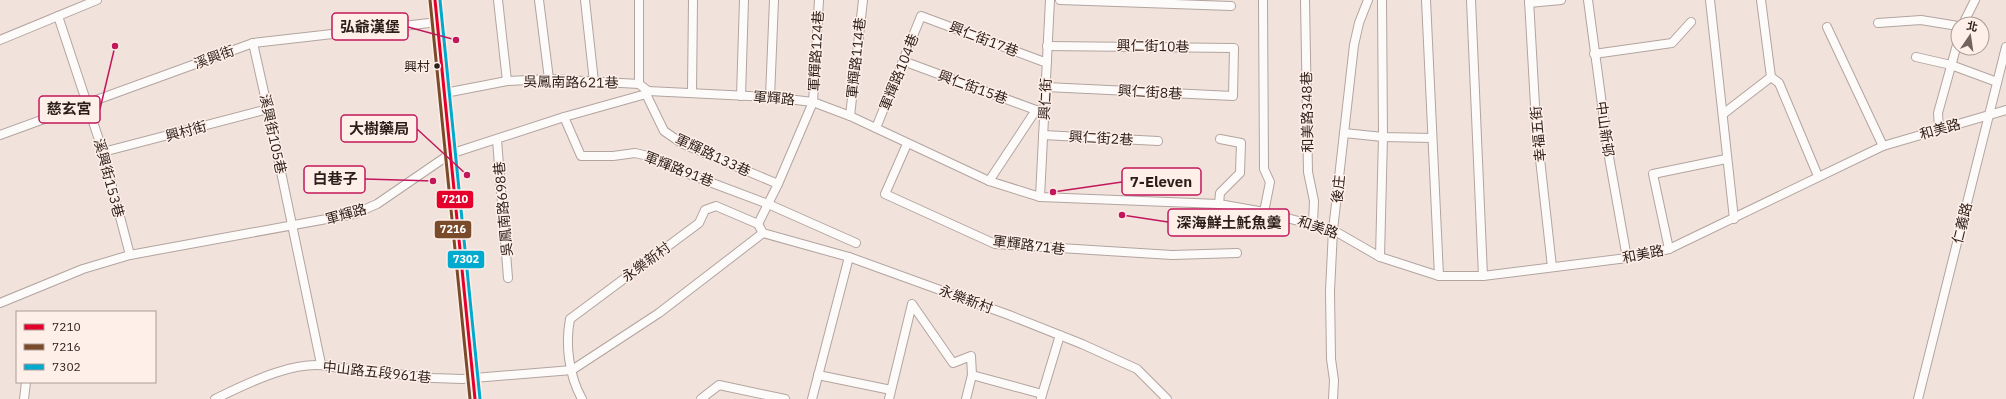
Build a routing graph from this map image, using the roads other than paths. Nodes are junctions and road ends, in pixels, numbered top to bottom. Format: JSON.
{"nodes":[{"id":1,"x":97,"y":0,"type":"edge"},
{"id":2,"x":435,"y":0,"type":"edge"},
{"id":3,"x":498,"y":0,"type":"edge"},
{"id":4,"x":539,"y":0,"type":"edge"},
{"id":5,"x":584,"y":0,"type":"edge"},
{"id":6,"x":639,"y":0,"type":"edge"},
{"id":7,"x":693,"y":0,"type":"edge"},
{"id":8,"x":744,"y":0,"type":"edge"},
{"id":9,"x":774,"y":0,"type":"edge"},
{"id":10,"x":819,"y":0,"type":"edge"},
{"id":11,"x":862,"y":0,"type":"edge"},
{"id":12,"x":1050,"y":0,"type":"edge"},
{"id":13,"x":1060,"y":0,"type":"edge"},
{"id":14,"x":1264,"y":0,"type":"edge"},
{"id":15,"x":1305,"y":0,"type":"edge"},
{"id":16,"x":1369,"y":0,"type":"edge"},
{"id":17,"x":1382,"y":0,"type":"edge"},
{"id":18,"x":1426,"y":0,"type":"edge"},
{"id":19,"x":1471,"y":0,"type":"edge"},
{"id":20,"x":1561,"y":0,"type":"edge"},
{"id":21,"x":1588,"y":0,"type":"edge"},
{"id":22,"x":1710,"y":0,"type":"edge"},
{"id":23,"x":1761,"y":0,"type":"edge"},
{"id":24,"x":1975,"y":0,"type":"edge"},
{"id":25,"x":1529,"y":1,"type":"edge"},
{"id":26,"x":1231,"y":6,"type":"dead end"},
{"id":27,"x":58,"y":16,"type":"junction"},
{"id":28,"x":921,"y":16,"type":"joint"},
{"id":29,"x":1967,"y":16,"type":"edge"},
{"id":30,"x":438,"y":22,"type":"junction"},
{"id":31,"x":1691,"y":22,"type":"dead end"},
{"id":32,"x":1878,"y":23,"type":"dead end"},
{"id":33,"x":1950,"y":25,"type":"edge"},
{"id":34,"x":1828,"y":28,"type":"dead end"},
{"id":35,"x":0,"y":40,"type":"edge"},
{"id":36,"x":253,"y":43,"type":"junction"},
{"id":37,"x":1047,"y":46,"type":"junction"},
{"id":38,"x":2006,"y":47,"type":"edge"},
{"id":39,"x":1594,"y":54,"type":"junction"},
{"id":40,"x":1954,"y":56,"type":"edge"},
{"id":41,"x":1916,"y":57,"type":"dead end"},
{"id":42,"x":903,"y":61,"type":"junction"},
{"id":43,"x":1047,"y":64,"type":"junction"},
{"id":44,"x":1951,"y":65,"type":"junction"},
{"id":45,"x":1233,"y":74,"type":"joint"},
{"id":46,"x":1771,"y":77,"type":"junction"},
{"id":47,"x":549,"y":79,"type":"junction"},
{"id":48,"x":507,"y":82,"type":"junction"},
{"id":49,"x":594,"y":82,"type":"junction"},
{"id":50,"x":1997,"y":82,"type":"junction"},
{"id":51,"x":639,"y":84,"type":"junction"},
{"id":52,"x":1046,"y":87,"type":"junction"},
{"id":53,"x":647,"y":92,"type":"junction"},
{"id":54,"x":692,"y":92,"type":"junction"},
{"id":55,"x":446,"y":93,"type":"junction"},
{"id":56,"x":741,"y":96,"type":"junction"},
{"id":57,"x":770,"y":97,"type":"junction"},
{"id":58,"x":88,"y":102,"type":"junction"},
{"id":59,"x":813,"y":102,"type":"junction"},
{"id":60,"x":268,"y":109,"type":"junction"},
{"id":61,"x":2006,"y":110,"type":"edge"},
{"id":62,"x":1040,"y":112,"type":"junction"},
{"id":63,"x":1724,"y":114,"type":"junction"},
{"id":64,"x":1989,"y":115,"type":"junction"},
{"id":65,"x":850,"y":116,"type":"junction"},
{"id":66,"x":564,"y":118,"type":"junction"},
{"id":67,"x":876,"y":128,"type":"junction"},
{"id":68,"x":1939,"y":128,"type":"junction"},
{"id":69,"x":1344,"y":133,"type":"junction"},
{"id":70,"x":0,"y":135,"type":"edge"},
{"id":71,"x":1043,"y":135,"type":"junction"},
{"id":72,"x":1383,"y":137,"type":"junction"},
{"id":73,"x":1432,"y":138,"type":"junction"},
{"id":74,"x":1220,"y":139,"type":"dead end"},
{"id":75,"x":497,"y":140,"type":"junction"},
{"id":76,"x":1158,"y":141,"type":"dead end"},
{"id":77,"x":907,"y":144,"type":"junction"},
{"id":78,"x":1883,"y":146,"type":"junction"},
{"id":79,"x":103,"y":152,"type":"junction"},
{"id":80,"x":450,"y":154,"type":"junction"},
{"id":81,"x":1726,"y":159,"type":"junction"},
{"id":82,"x":1818,"y":176,"type":"junction"},
{"id":83,"x":989,"y":182,"type":"junction"},
{"id":84,"x":778,"y":184,"type":"junction"},
{"id":85,"x":1040,"y":197,"type":"junction"},
{"id":86,"x":768,"y":204,"type":"junction"},
{"id":87,"x":1219,"y":204,"type":"junction"},
{"id":88,"x":1264,"y":212,"type":"junction"},
{"id":89,"x":1734,"y":219,"type":"junction"},
{"id":90,"x":1313,"y":223,"type":"junction"},
{"id":91,"x":758,"y":224,"type":"junction"},
{"id":92,"x":292,"y":226,"type":"junction"},
{"id":93,"x":1333,"y":230,"type":"junction"},
{"id":94,"x":763,"y":233,"type":"junction"},
{"id":95,"x":856,"y":243,"type":"dead end"},
{"id":96,"x":1669,"y":249,"type":"junction"},
{"id":97,"x":1237,"y":253,"type":"dead end"},
{"id":98,"x":130,"y":255,"type":"junction"},
{"id":99,"x":1380,"y":256,"type":"junction"},
{"id":100,"x":849,"y":257,"type":"junction"},
{"id":101,"x":1626,"y":258,"type":"junction"},
{"id":102,"x":1552,"y":267,"type":"junction"},
{"id":103,"x":1439,"y":276,"type":"junction"},
{"id":104,"x":1483,"y":276,"type":"junction"},
{"id":105,"x":508,"y":278,"type":"dead end"},
{"id":106,"x":0,"y":303,"type":"edge"},
{"id":107,"x":1060,"y":335,"type":"junction"},
{"id":108,"x":321,"y":364,"type":"junction"},
{"id":109,"x":572,"y":370,"type":"junction"},
{"id":110,"x":818,"y":375,"type":"junction"},
{"id":111,"x":972,"y":376,"type":"junction"},
{"id":112,"x":473,"y":378,"type":"junction"},
{"id":113,"x":26,"y":383,"type":"edge"},
{"id":114,"x":891,"y":390,"type":"junction"},
{"id":115,"x":1041,"y":396,"type":"edge"},
{"id":116,"x":24,"y":399,"type":"edge"},
{"id":117,"x":215,"y":399,"type":"edge"},
{"id":118,"x":475,"y":399,"type":"edge"},
{"id":119,"x":582,"y":399,"type":"edge"},
{"id":120,"x":701,"y":399,"type":"edge"},
{"id":121,"x":785,"y":399,"type":"edge"},
{"id":122,"x":812,"y":399,"type":"edge"},
{"id":123,"x":889,"y":399,"type":"edge"},
{"id":124,"x":966,"y":399,"type":"edge"},
{"id":125,"x":1167,"y":399,"type":"edge"},
{"id":126,"x":1333,"y":399,"type":"edge"},
{"id":127,"x":1918,"y":399,"type":"edge"}],
"edges":[{"from":1,"to":27,"type":"street"},
{"from":2,"to":30,"type":"main road"},
{"from":3,"to":48,"type":"street"},
{"from":4,"to":47,"type":"street"},
{"from":5,"to":49,"type":"street"},
{"from":6,"to":51,"type":"street"},
{"from":7,"to":54,"type":"street"},
{"from":8,"to":56,"type":"street"},
{"from":9,"to":57,"type":"street"},
{"from":10,"to":59,"type":"street","name":"軍輝路124巷"},
{"from":11,"to":65,"type":"street","name":"軍輝路114巷"},
{"from":12,"to":37,"type":"street","name":"興仁街"},
{"from":13,"to":26,"type":"street"},
{"from":14,"to":88,"type":"street"},
{"from":15,"to":90,"type":"street","name":"和美路348巷"},
{"from":16,"to":69,"type":"street","name":"後庄"},
{"from":17,"to":72,"type":"street"},
{"from":18,"to":73,"type":"street"},
{"from":19,"to":104,"type":"street"},
{"from":20,"to":25,"type":"street"},
{"from":21,"to":39,"type":"street","name":"中山新邨"},
{"from":22,"to":63,"type":"street"},
{"from":23,"to":46,"type":"street"},
{"from":24,"to":29,"type":"street"},
{"from":25,"to":102,"type":"street","name":"幸福五街"},
{"from":27,"to":35,"type":"street"},
{"from":27,"to":58,"type":"street","name":"溪興街153巷"},
{"from":28,"to":42,"type":"street","name":"軍輝路104巷"},
{"from":28,"to":43,"type":"street","name":"興仁街17巷"},
{"from":30,"to":36,"type":"street","name":"溪興街"},
{"from":30,"to":55,"type":"main road"},
{"from":31,"to":39,"type":"street"},
{"from":32,"to":33,"type":"street"},
{"from":34,"to":78,"type":"street"},
{"from":36,"to":58,"type":"street","name":"溪興街"},
{"from":36,"to":60,"type":"street","name":"溪興街105巷"},
{"from":37,"to":43,"type":"street","name":"興仁街"},
{"from":37,"to":45,"type":"street","name":"興仁街10巷"},
{"from":38,"to":50,"type":"street","name":"仁義路"},
{"from":39,"to":101,"type":"street","name":"中山新邨"},
{"from":40,"to":44,"type":"street"},
{"from":41,"to":44,"type":"street"},
{"from":42,"to":62,"type":"street","name":"興仁街15巷"},
{"from":42,"to":67,"type":"street","name":"軍輝路104巷"},
{"from":43,"to":52,"type":"street","name":"興仁街"},
{"from":44,"to":50,"type":"street"},
{"from":44,"to":68,"type":"street"},
{"from":45,"to":52,"type":"street","name":"興仁街8巷"},
{"from":46,"to":63,"type":"street"},
{"from":46,"to":82,"type":"street"},
{"from":47,"to":48,"type":"street","name":"吳鳳南路621巷"},
{"from":47,"to":49,"type":"street","name":"吳鳳南路621巷"},
{"from":48,"to":55,"type":"street","name":"吳鳳南路621巷"},
{"from":49,"to":51,"type":"street","name":"吳鳳南路621巷"},
{"from":50,"to":64,"type":"street","name":"仁義路"},
{"from":51,"to":53,"type":"street","name":"吳鳳南路621巷"},
{"from":52,"to":62,"type":"street","name":"興仁街"},
{"from":53,"to":54,"type":"street","name":"軍輝路"},
{"from":53,"to":66,"type":"street","name":"軍輝路"},
{"from":53,"to":84,"type":"street","name":"軍輝路133巷"},
{"from":54,"to":56,"type":"street","name":"軍輝路"},
{"from":55,"to":80,"type":"main road"},
{"from":56,"to":57,"type":"street","name":"軍輝路"},
{"from":57,"to":59,"type":"street","name":"軍輝路"},
{"from":58,"to":70,"type":"street","name":"溪興街"},
{"from":58,"to":79,"type":"street","name":"溪興街153巷"},
{"from":59,"to":65,"type":"street","name":"軍輝路"},
{"from":59,"to":84,"type":"street"},
{"from":60,"to":79,"type":"street","name":"興村街"},
{"from":60,"to":92,"type":"street","name":"溪興街105巷"},
{"from":61,"to":64,"type":"street","name":"和美路"},
{"from":62,"to":71,"type":"street","name":"興仁街"},
{"from":62,"to":83,"type":"street"},
{"from":63,"to":81,"type":"street"},
{"from":64,"to":68,"type":"street","name":"和美路"},
{"from":64,"to":127,"type":"street","name":"仁義路"},
{"from":65,"to":67,"type":"street","name":"軍輝路"},
{"from":66,"to":75,"type":"street","name":"軍輝路"},
{"from":66,"to":86,"type":"street","name":"軍輝路91巷"},
{"from":67,"to":77,"type":"street","name":"軍輝路"},
{"from":68,"to":78,"type":"street","name":"和美路"},
{"from":69,"to":72,"type":"street"},
{"from":69,"to":93,"type":"street","name":"後庄"},
{"from":71,"to":76,"type":"street","name":"興仁街2巷"},
{"from":71,"to":85,"type":"street","name":"興仁街"},
{"from":72,"to":73,"type":"street"},
{"from":72,"to":99,"type":"street"},
{"from":73,"to":103,"type":"street"},
{"from":74,"to":87,"type":"street"},
{"from":75,"to":80,"type":"street","name":"軍輝路"},
{"from":75,"to":105,"type":"street","name":"吳鳳南路698巷"},
{"from":77,"to":83,"type":"street","name":"軍輝路"},
{"from":77,"to":97,"type":"street","name":"軍輝路71巷"},
{"from":78,"to":82,"type":"street","name":"和美路"},
{"from":79,"to":98,"type":"street","name":"溪興街153巷"},
{"from":80,"to":92,"type":"street","name":"軍輝路"},
{"from":80,"to":112,"type":"main road"},
{"from":81,"to":89,"type":"street"},
{"from":81,"to":96,"type":"street"},
{"from":82,"to":89,"type":"street","name":"和美路"},
{"from":83,"to":85,"type":"street","name":"軍輝路"},
{"from":84,"to":86,"type":"street"},
{"from":85,"to":87,"type":"street","name":"軍輝路"},
{"from":86,"to":91,"type":"street"},
{"from":86,"to":95,"type":"street","name":"軍輝路91巷"},
{"from":87,"to":88,"type":"street","name":"軍輝路"},
{"from":88,"to":90,"type":"street","name":"和美路"},
{"from":89,"to":96,"type":"street","name":"和美路"},
{"from":90,"to":93,"type":"street","name":"和美路"},
{"from":91,"to":94,"type":"street"},
{"from":91,"to":109,"type":"street","name":"永樂新村"},
{"from":92,"to":98,"type":"street","name":"軍輝路"},
{"from":92,"to":108,"type":"street"},
{"from":93,"to":99,"type":"street","name":"和美路"},
{"from":93,"to":126,"type":"street","name":"後庄"},
{"from":94,"to":100,"type":"street","name":"永樂新村"},
{"from":94,"to":109,"type":"street"},
{"from":96,"to":101,"type":"street","name":"和美路"},
{"from":98,"to":106,"type":"street","name":"軍輝路"},
{"from":99,"to":103,"type":"street","name":"和美路"},
{"from":100,"to":107,"type":"street","name":"永樂新村"},
{"from":100,"to":110,"type":"street"},
{"from":101,"to":102,"type":"street","name":"和美路"},
{"from":102,"to":104,"type":"street","name":"和美路"},
{"from":103,"to":104,"type":"street","name":"和美路"},
{"from":107,"to":115,"type":"street"},
{"from":107,"to":125,"type":"street","name":"永樂新村"},
{"from":108,"to":112,"type":"street","name":"中山路五段961巷"},
{"from":108,"to":117,"type":"street","name":"中山路五段961巷"},
{"from":109,"to":112,"type":"street"},
{"from":109,"to":119,"type":"street","name":"永樂新村"},
{"from":110,"to":114,"type":"street"},
{"from":110,"to":122,"type":"street"},
{"from":111,"to":114,"type":"street"},
{"from":111,"to":115,"type":"street"},
{"from":111,"to":124,"type":"street"},
{"from":112,"to":118,"type":"main road"},
{"from":113,"to":116,"type":"street"},
{"from":114,"to":123,"type":"street"},
{"from":120,"to":121,"type":"street"}]}
